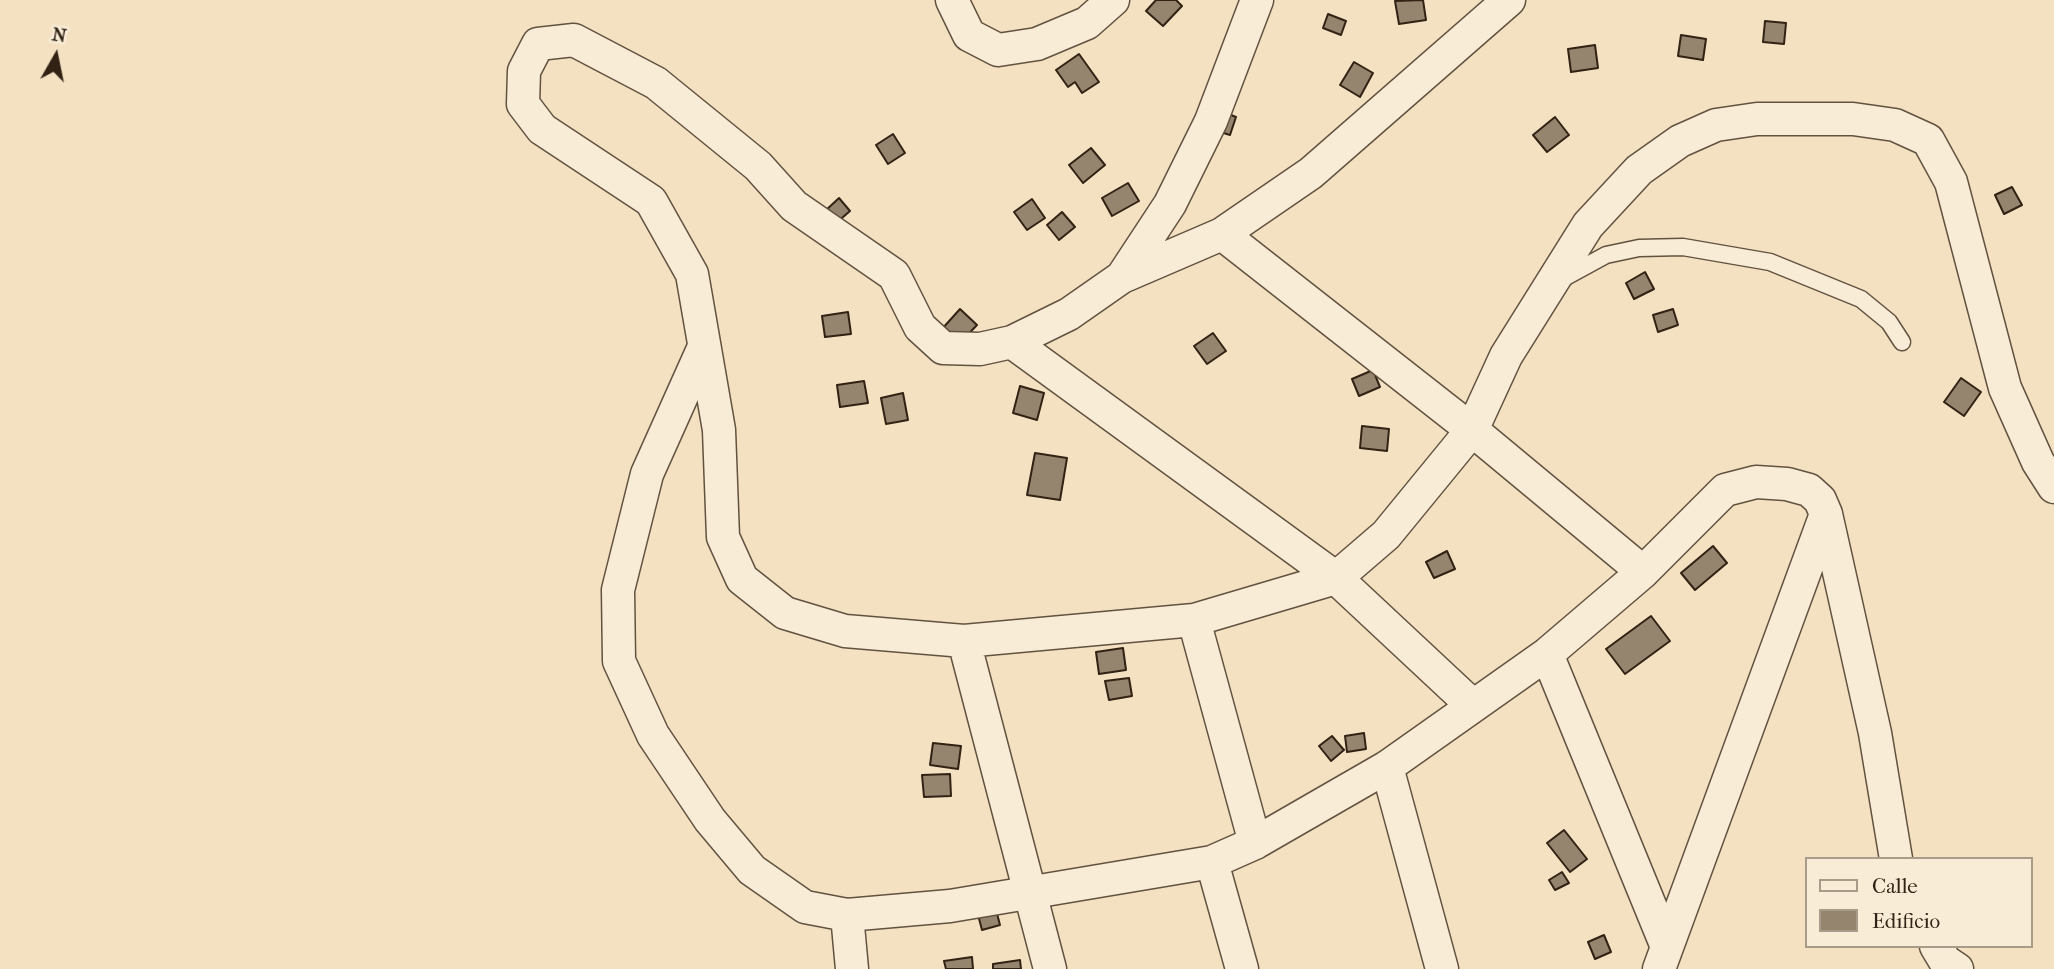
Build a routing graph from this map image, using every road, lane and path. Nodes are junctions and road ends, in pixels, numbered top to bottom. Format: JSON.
{"nodes":[{"id":1,"x":952,"y":0,"type":"edge"},
{"id":2,"x":1113,"y":0,"type":"edge"},
{"id":3,"x":1257,"y":0,"type":"edge"},
{"id":4,"x":1509,"y":0,"type":"edge"},
{"id":5,"x":1222,"y":234,"type":"junction"},
{"id":6,"x":1122,"y":277,"type":"junction"},
{"id":7,"x":1547,"y":286,"type":"junction"},
{"id":8,"x":1012,"y":342,"type":"junction"},
{"id":9,"x":1902,"y":342,"type":"dead end"},
{"id":10,"x":704,"y":349,"type":"junction"},
{"id":11,"x":1472,"y":430,"type":"junction"},
{"id":12,"x":2054,"y":487,"type":"edge"},
{"id":13,"x":1826,"y":514,"type":"junction"},
{"id":14,"x":1643,"y":572,"type":"junction"},
{"id":15,"x":1336,"y":578,"type":"junction"},
{"id":16,"x":1194,"y":620,"type":"junction"},
{"id":17,"x":964,"y":641,"type":"junction"},
{"id":18,"x":1546,"y":654,"type":"junction"},
{"id":19,"x":1472,"y":705,"type":"junction"},
{"id":20,"x":1387,"y":767,"type":"junction"},
{"id":21,"x":1255,"y":843,"type":"junction"},
{"id":22,"x":1896,"y":857,"type":"edge"},
{"id":23,"x":1212,"y":862,"type":"junction"},
{"id":24,"x":1030,"y":891,"type":"junction"},
{"id":25,"x":847,"y":915,"type":"junction"},
{"id":26,"x":1937,"y":948,"type":"edge"},
{"id":27,"x":1663,"y":958,"type":"edge"},
{"id":28,"x":852,"y":969,"type":"edge"},
{"id":29,"x":1050,"y":969,"type":"edge"},
{"id":30,"x":1242,"y":969,"type":"edge"},
{"id":31,"x":1442,"y":969,"type":"edge"},
{"id":32,"x":1957,"y":969,"type":"edge"}],
"edges":[{"from":1,"to":2,"type":"street"},
{"from":3,"to":6,"type":"street"},
{"from":4,"to":5,"type":"street"},
{"from":5,"to":6,"type":"street"},
{"from":5,"to":11,"type":"street"},
{"from":6,"to":8,"type":"street"},
{"from":7,"to":9,"type":"lane"},
{"from":7,"to":11,"type":"street"},
{"from":7,"to":12,"type":"street"},
{"from":8,"to":10,"type":"street"},
{"from":8,"to":15,"type":"street"},
{"from":10,"to":17,"type":"street"},
{"from":10,"to":25,"type":"street"},
{"from":11,"to":14,"type":"street"},
{"from":11,"to":15,"type":"street"},
{"from":13,"to":14,"type":"street"},
{"from":13,"to":22,"type":"street"},
{"from":13,"to":27,"type":"street"},
{"from":14,"to":18,"type":"street"},
{"from":15,"to":16,"type":"street"},
{"from":15,"to":19,"type":"street"},
{"from":16,"to":17,"type":"street"},
{"from":16,"to":21,"type":"street"},
{"from":17,"to":24,"type":"street"},
{"from":18,"to":19,"type":"street"},
{"from":18,"to":27,"type":"street"},
{"from":19,"to":20,"type":"street"},
{"from":20,"to":21,"type":"street"},
{"from":20,"to":31,"type":"street"},
{"from":21,"to":23,"type":"street"},
{"from":23,"to":24,"type":"street"},
{"from":23,"to":30,"type":"street"},
{"from":24,"to":25,"type":"street"},
{"from":24,"to":29,"type":"street"},
{"from":25,"to":28,"type":"street"},
{"from":26,"to":32,"type":"street"}]}
